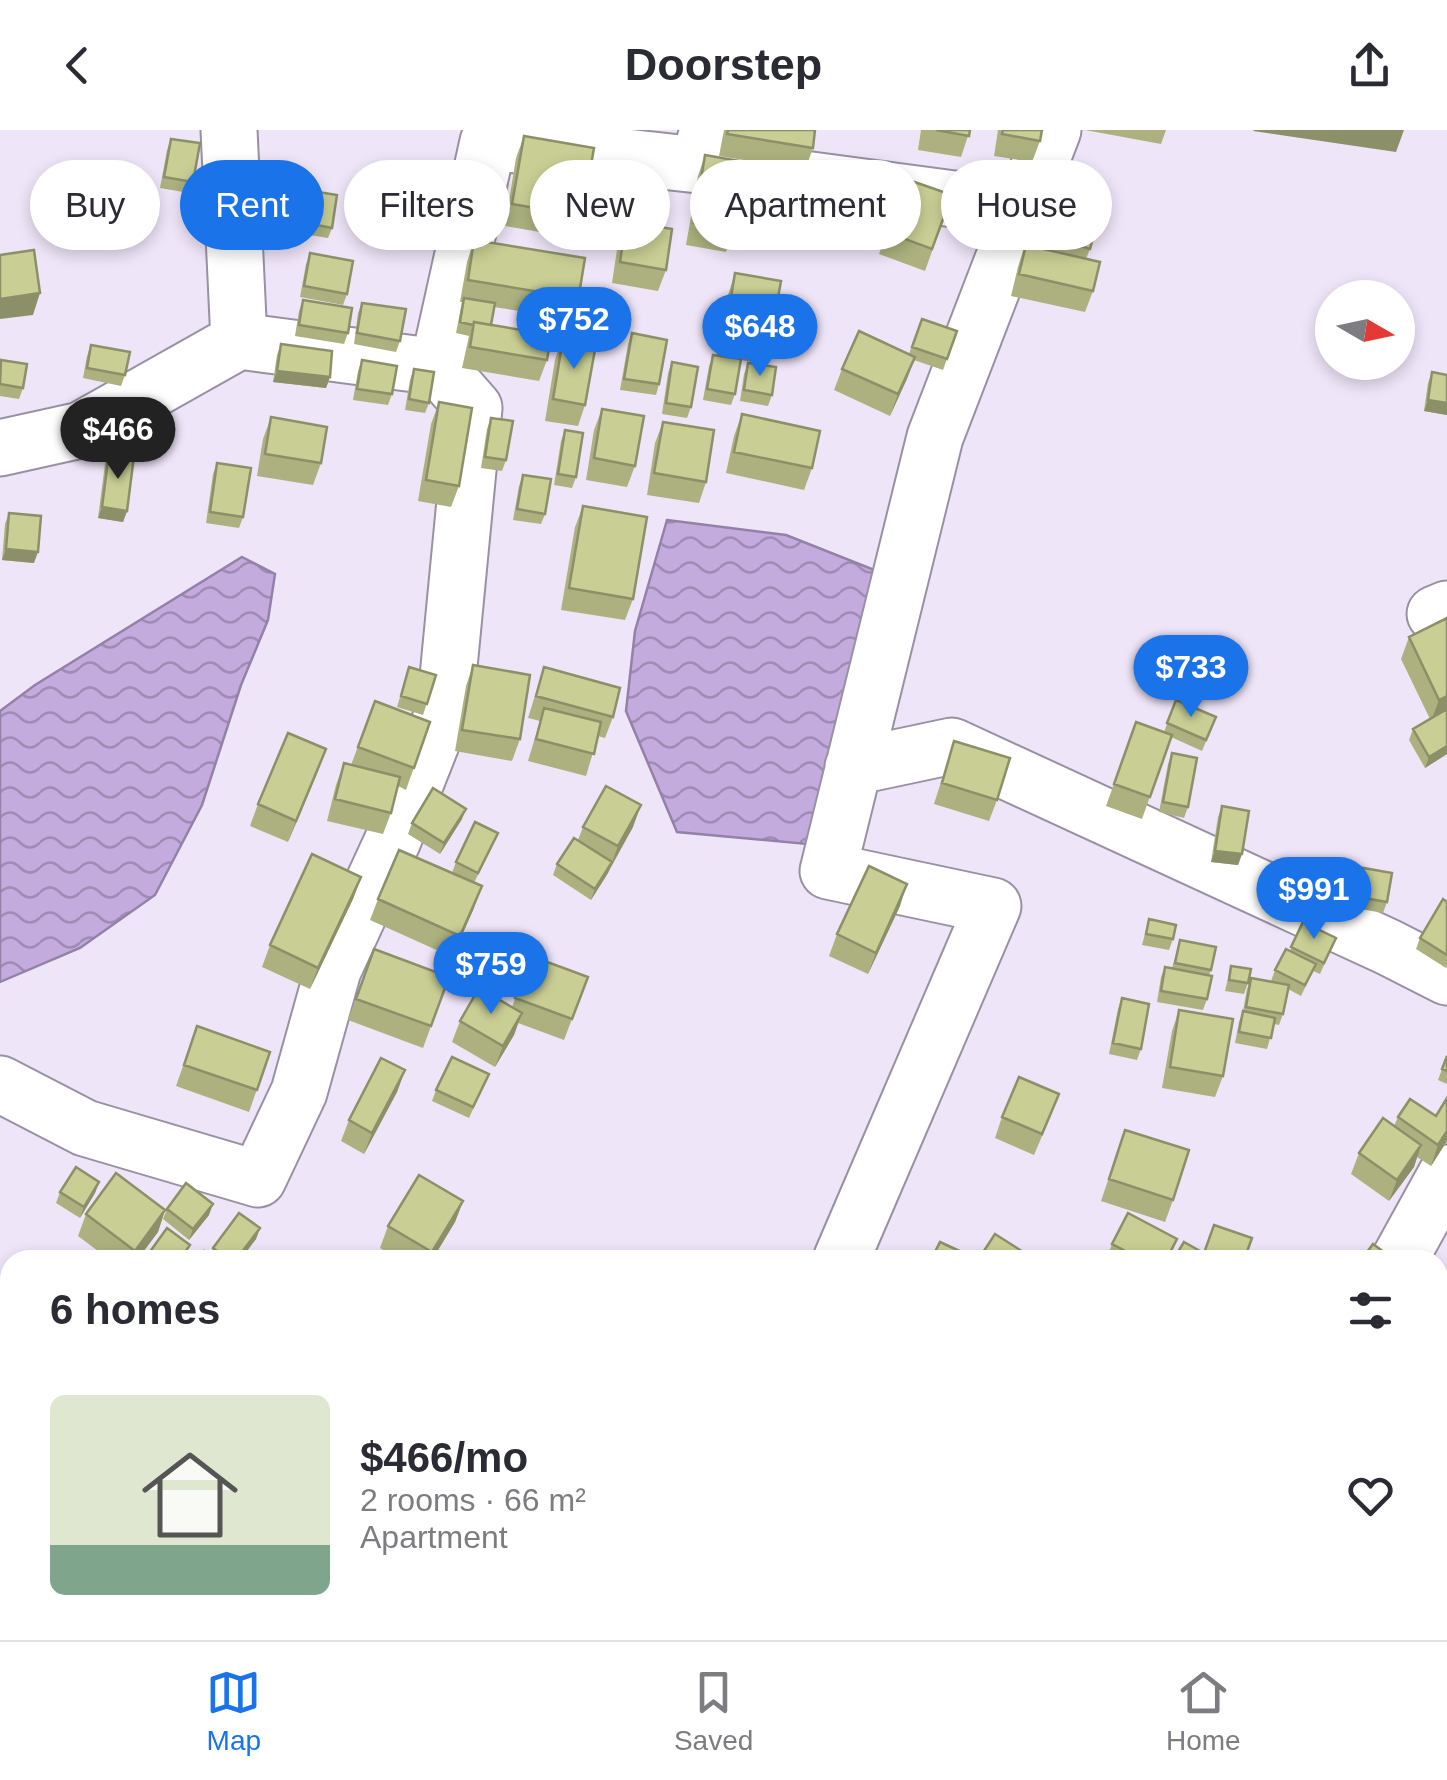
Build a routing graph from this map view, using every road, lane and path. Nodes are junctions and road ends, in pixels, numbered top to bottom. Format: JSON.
{"nodes":[{"id":1,"x":229,"y":130,"type":"edge"},
{"id":2,"x":1052,"y":130,"type":"edge"},
{"id":3,"x":487,"y":136,"type":"edge"},
{"id":4,"x":703,"y":148,"type":"edge"},
{"id":5,"x":1040,"y":160,"type":"edge"},
{"id":6,"x":941,"y":193,"type":"edge"},
{"id":7,"x":1006,"y":250,"type":"edge"},
{"id":8,"x":239,"y":340,"type":"junction"},
{"id":9,"x":438,"y":367,"type":"junction"},
{"id":10,"x":0,"y":448,"type":"edge"},
{"id":11,"x":853,"y":767,"type":"junction"},
{"id":12,"x":1447,"y":978,"type":"edge"},
{"id":13,"x":0,"y":1084,"type":"edge"},
{"id":14,"x":1447,"y":1172,"type":"edge"},
{"id":15,"x":844,"y":1250,"type":"edge"},
{"id":16,"x":1404,"y":1250,"type":"edge"}],
"edges":[{"from":1,"to":8,"type":"street"},
{"from":2,"to":5,"type":"street"},
{"from":3,"to":4,"type":"street"},
{"from":3,"to":9,"type":"street"},
{"from":4,"to":6,"type":"street"},
{"from":7,"to":11,"type":"street"},
{"from":8,"to":9,"type":"street"},
{"from":8,"to":10,"type":"street"},
{"from":9,"to":13,"type":"street"},
{"from":11,"to":12,"type":"street"},
{"from":11,"to":15,"type":"street"},
{"from":14,"to":16,"type":"street"}]}
